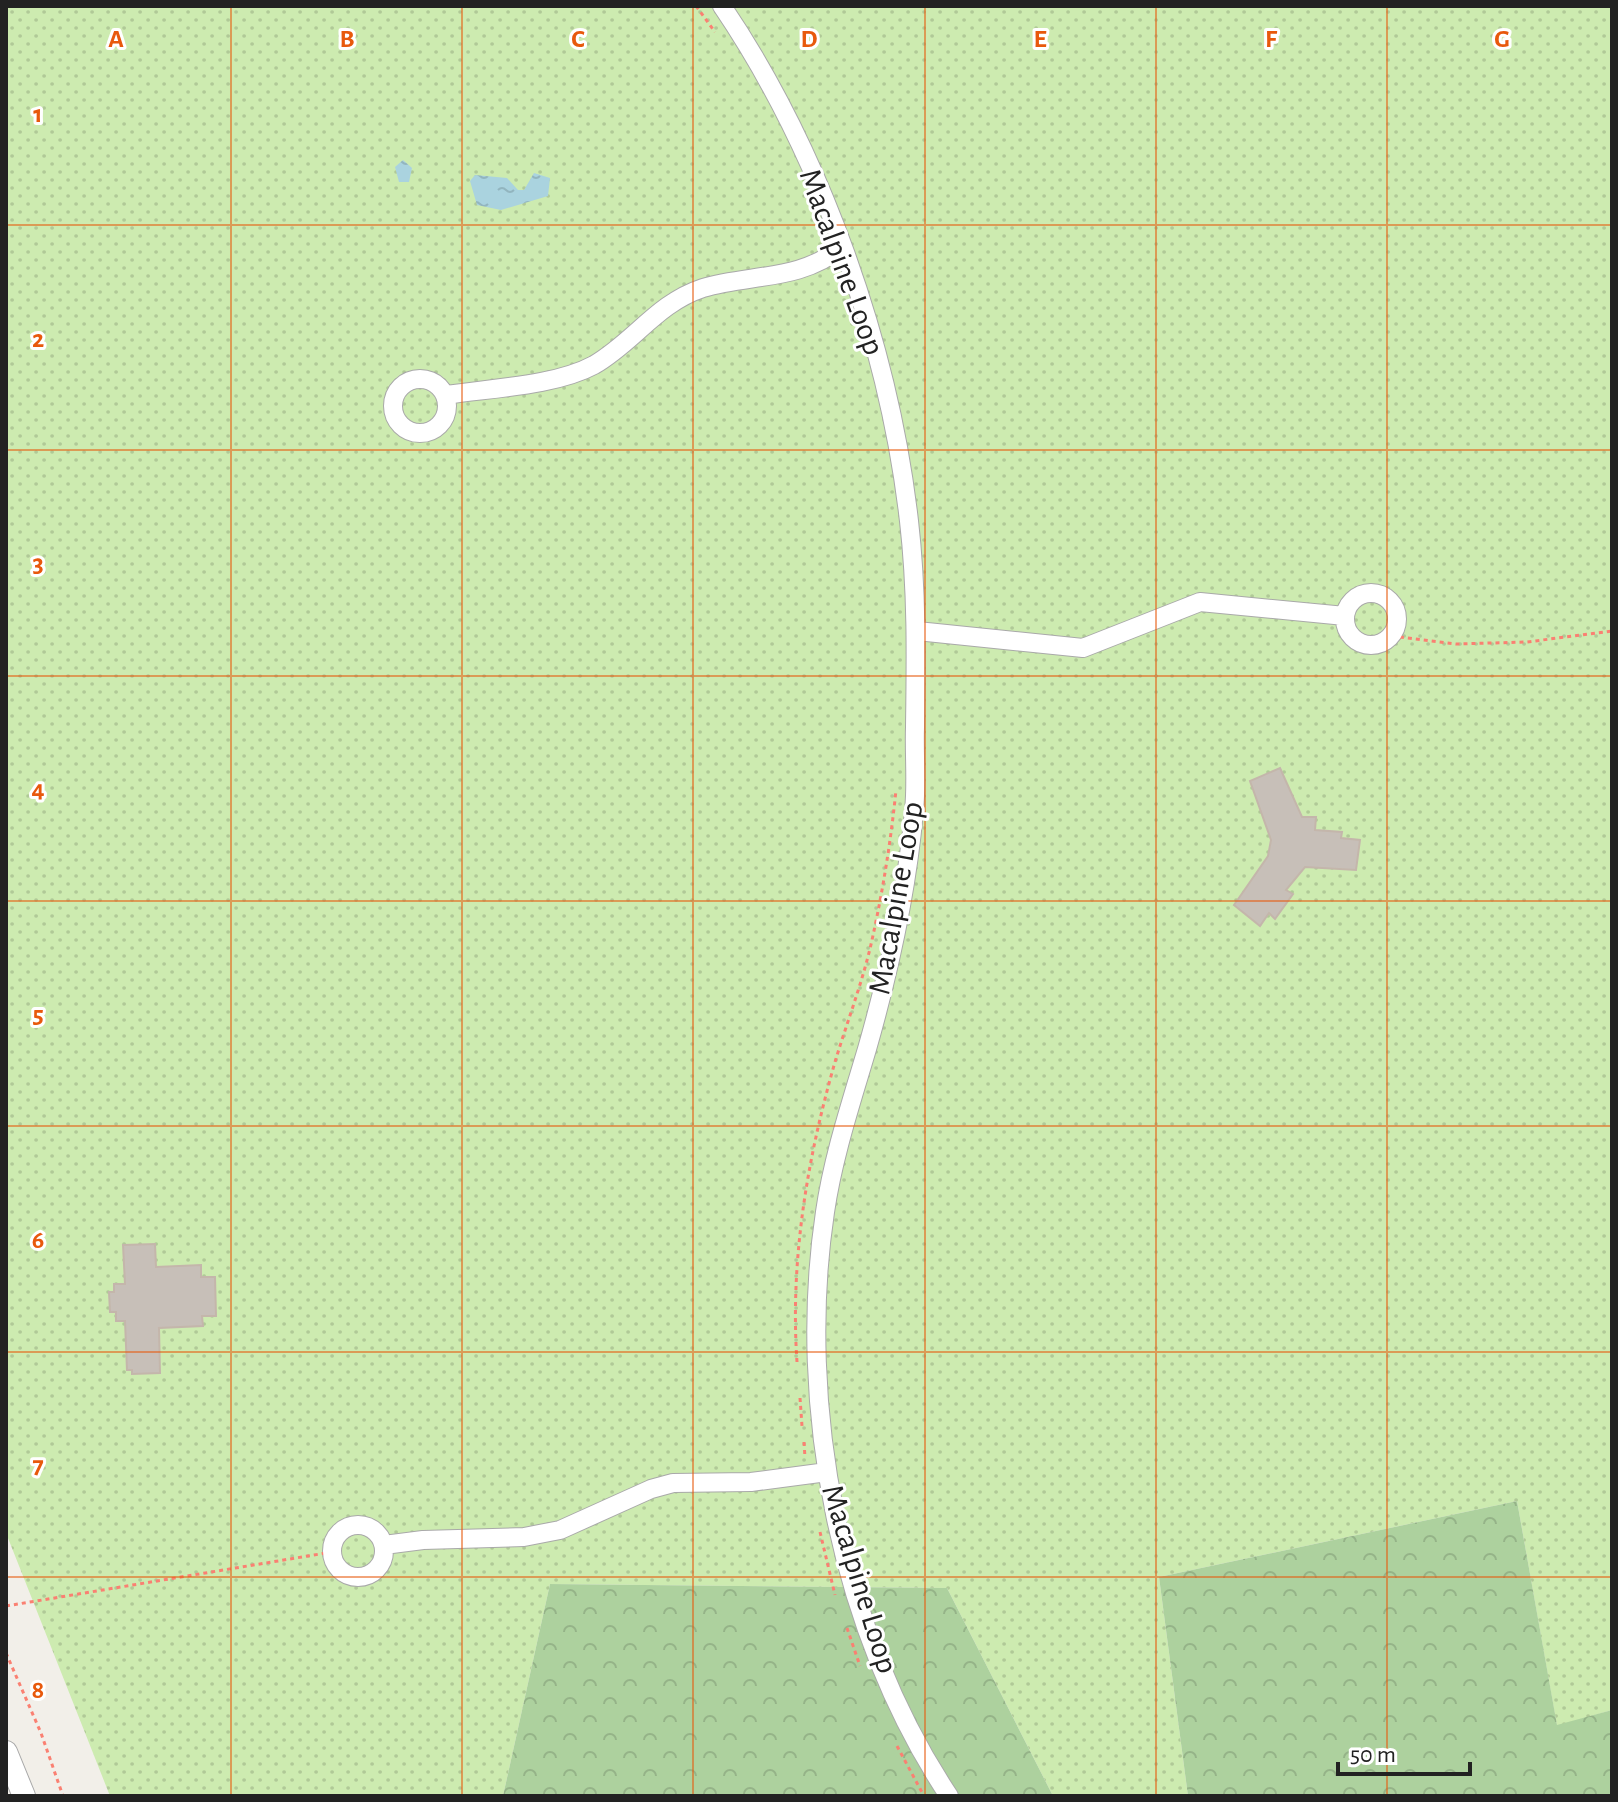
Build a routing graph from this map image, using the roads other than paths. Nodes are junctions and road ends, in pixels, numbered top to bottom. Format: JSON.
{"nodes":[{"id":1,"x":722,"y":6,"type":"edge"},
{"id":2,"x":841,"y":247,"type":"junction"},
{"id":3,"x":446,"y":395,"type":"dead end"},
{"id":4,"x":1345,"y":616,"type":"junction"},
{"id":5,"x":917,"y":631,"type":"junction"},
{"id":6,"x":827,"y":1472,"type":"junction"},
{"id":7,"x":384,"y":1545,"type":"junction"},
{"id":8,"x":6,"y":1752,"type":"edge"},
{"id":9,"x":24,"y":1796,"type":"edge"},
{"id":10,"x":949,"y":1796,"type":"edge"}],
"edges":[{"from":1,"to":2,"type":"street","name":"Macalpine Loop"},
{"from":2,"to":3,"type":"street"},
{"from":2,"to":5,"type":"street","name":"Macalpine Loop"},
{"from":4,"to":4,"type":"street"},
{"from":4,"to":5,"type":"street"},
{"from":5,"to":6,"type":"street","name":"Macalpine Loop"},
{"from":6,"to":7,"type":"street"},
{"from":6,"to":10,"type":"street","name":"Macalpine Loop"},
{"from":7,"to":7,"type":"street"},
{"from":8,"to":9,"type":"street"}]}
